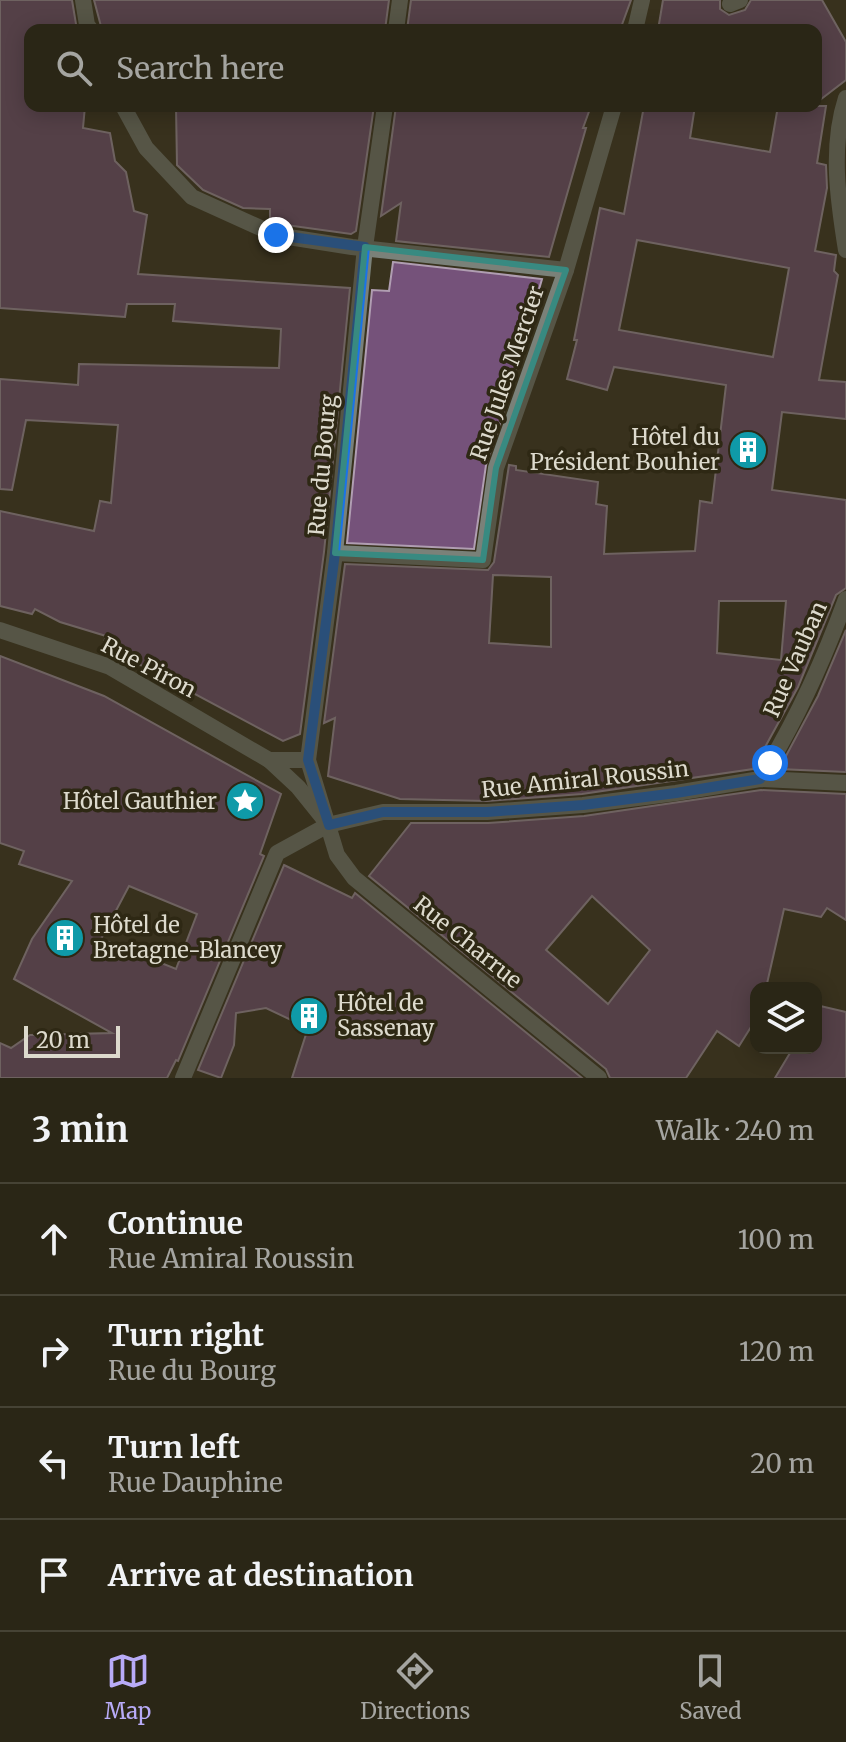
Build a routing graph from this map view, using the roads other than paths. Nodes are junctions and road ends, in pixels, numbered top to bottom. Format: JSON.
{"nodes":[{"id":1,"x":83,"y":0,"type":"edge"},
{"id":2,"x":400,"y":0,"type":"edge"},
{"id":3,"x":642,"y":0,"type":"edge"},
{"id":4,"x":87,"y":24,"type":"edge"},
{"id":5,"x":397,"y":24,"type":"edge"},
{"id":6,"x":636,"y":24,"type":"edge"},
{"id":7,"x":846,"y":98,"type":"edge"},
{"id":8,"x":126,"y":112,"type":"edge"},
{"id":9,"x":384,"y":112,"type":"edge"},
{"id":10,"x":612,"y":112,"type":"edge"},
{"id":11,"x":365,"y":247,"type":"junction"},
{"id":12,"x":846,"y":250,"type":"edge"},
{"id":13,"x":566,"y":270,"type":"junction"},
{"id":14,"x":335,"y":553,"type":"junction"},
{"id":15,"x":846,"y":599,"type":"edge"},
{"id":16,"x":0,"y":630,"type":"edge"},
{"id":17,"x":269,"y":760,"type":"junction"},
{"id":18,"x":308,"y":760,"type":"junction"},
{"id":19,"x":760,"y":779,"type":"junction"},
{"id":20,"x":846,"y":783,"type":"edge"},
{"id":21,"x":329,"y":825,"type":"junction"},
{"id":22,"x":183,"y":1078,"type":"edge"},
{"id":23,"x":599,"y":1078,"type":"edge"}],
"edges":[{"from":1,"to":4,"type":"street"},
{"from":2,"to":5,"type":"street"},
{"from":3,"to":6,"type":"street"},
{"from":7,"to":12,"type":"street"},
{"from":8,"to":11,"type":"street"},
{"from":9,"to":11,"type":"street","name":"Rue du Bourg"},
{"from":10,"to":13,"type":"street","name":"Rue Jules Mercier"},
{"from":11,"to":13,"type":"street"},
{"from":11,"to":14,"type":"street","name":"Rue du Bourg"},
{"from":13,"to":14,"type":"street","name":"Rue Jules Mercier"},
{"from":14,"to":18,"type":"street","name":"Rue du Bourg"},
{"from":15,"to":19,"type":"street","name":"Rue Vauban"},
{"from":16,"to":17,"type":"street","name":"Rue Piron"},
{"from":17,"to":18,"type":"street"},
{"from":17,"to":21,"type":"street","name":"Rue Piron"},
{"from":18,"to":21,"type":"street","name":"Rue du Bourg"},
{"from":19,"to":20,"type":"street","name":"Rue Amiral Roussin"},
{"from":19,"to":21,"type":"street","name":"Rue Amiral Roussin"},
{"from":21,"to":22,"type":"street","name":"Rue Amiral Roussin"},
{"from":21,"to":23,"type":"street","name":"Rue Charrue"}]}
